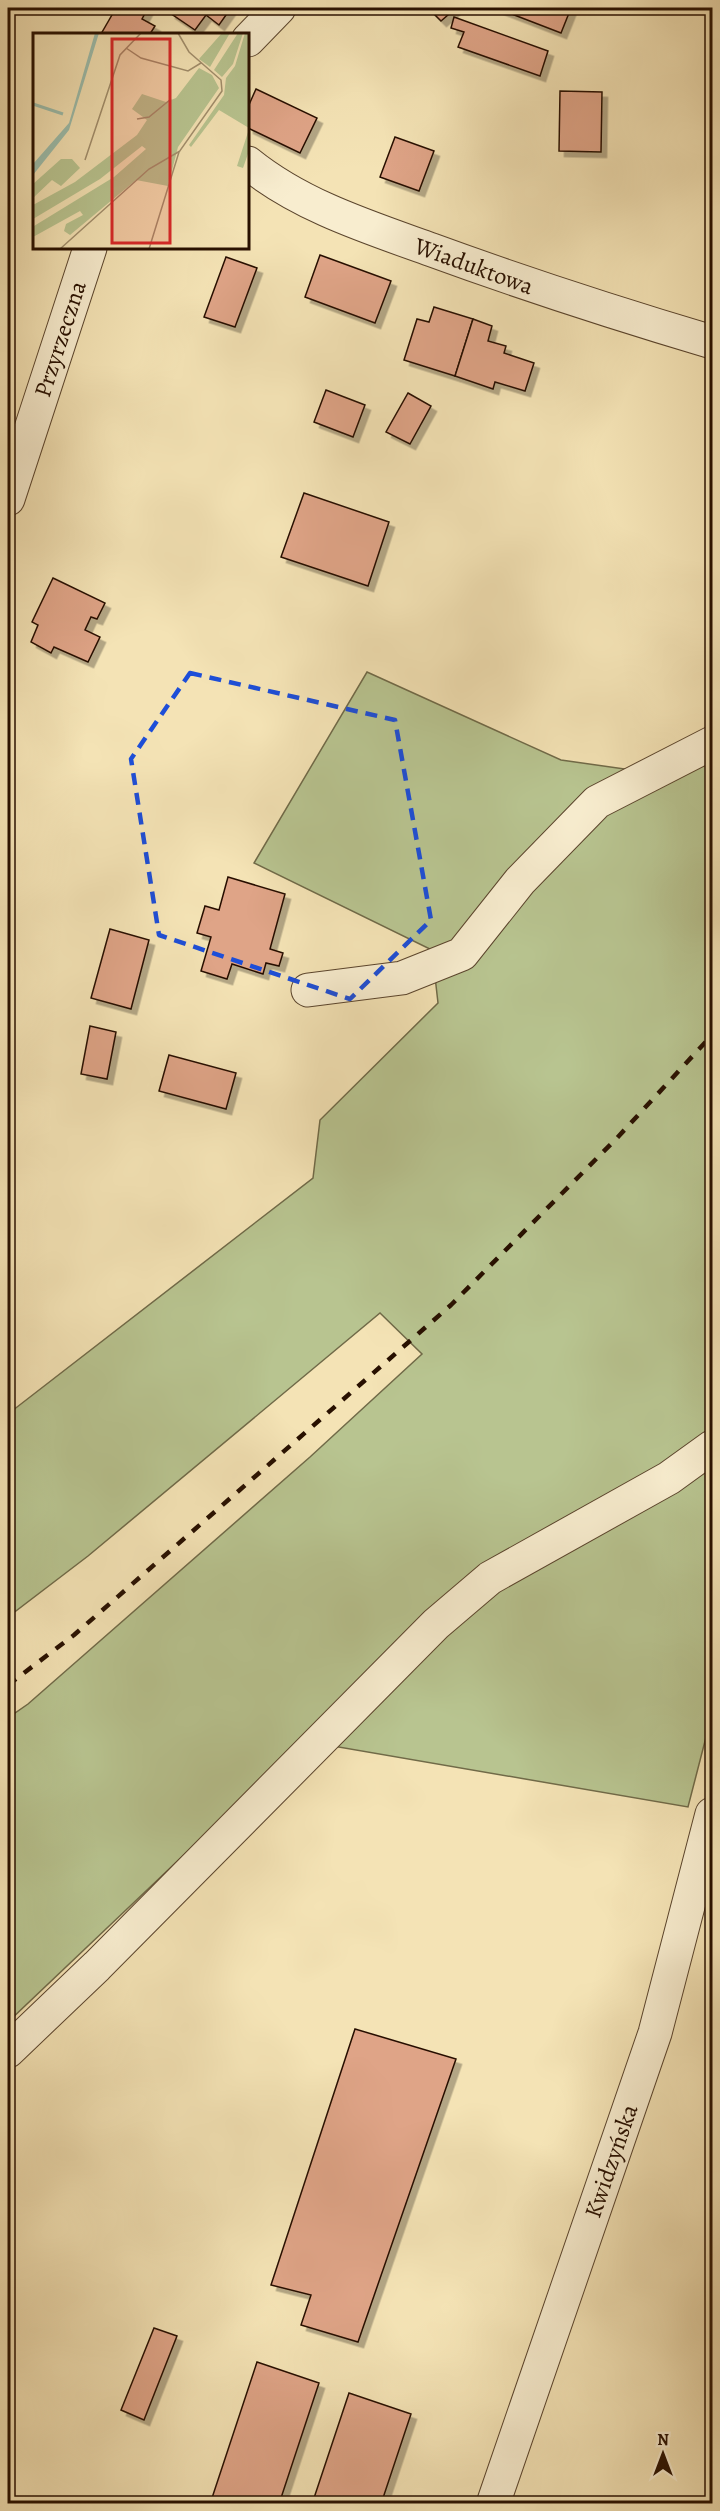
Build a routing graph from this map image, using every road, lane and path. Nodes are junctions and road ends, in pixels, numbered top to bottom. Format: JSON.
{"nodes":[{"id":1,"x":279,"y":8,"type":"edge"},
{"id":2,"x":249,"y":39,"type":"edge"},
{"id":3,"x":249,"y":164,"type":"edge"},
{"id":4,"x":90,"y":249,"type":"edge"},
{"id":5,"x":712,"y":342,"type":"edge"},
{"id":6,"x":8,"y":500,"type":"edge"},
{"id":7,"x":712,"y":743,"type":"edge"},
{"id":8,"x":308,"y":990,"type":"dead end"},
{"id":9,"x":712,"y":1447,"type":"edge"},
{"id":10,"x":712,"y":1814,"type":"edge"},
{"id":11,"x":8,"y":2051,"type":"edge"},
{"id":12,"x":493,"y":2504,"type":"edge"}],
"edges":[{"from":1,"to":2,"type":"street"},
{"from":3,"to":5,"type":"street","name":"Wiaduktowa"},
{"from":4,"to":6,"type":"street","name":"Przyrzeczna"},
{"from":7,"to":8,"type":"street"},
{"from":9,"to":11,"type":"street"},
{"from":10,"to":12,"type":"street","name":"Kwidzyńska"}]}
